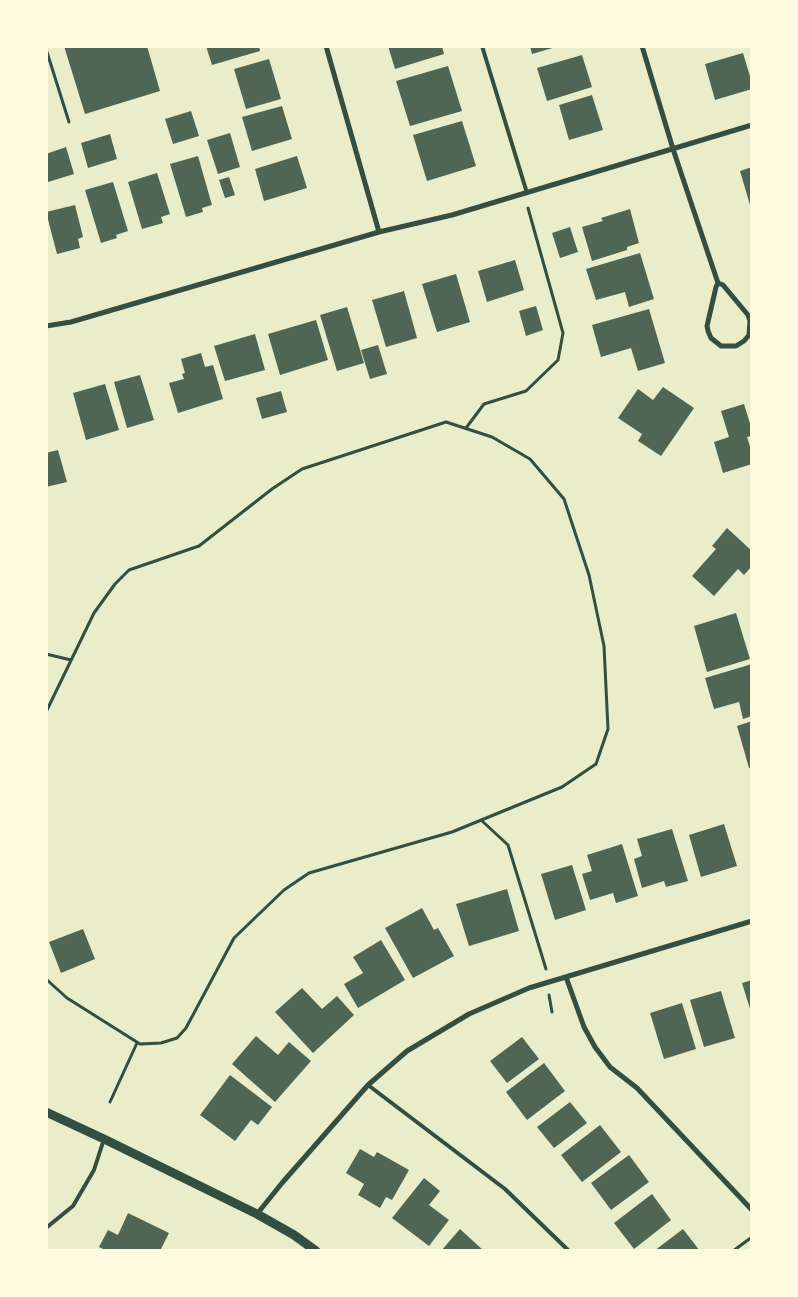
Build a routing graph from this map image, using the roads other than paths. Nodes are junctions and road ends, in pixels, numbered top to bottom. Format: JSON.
{"nodes":[{"id":1,"x":326,"y":46,"type":"edge"},
{"id":2,"x":482,"y":46,"type":"edge"},
{"id":3,"x":642,"y":46,"type":"edge"},
{"id":4,"x":752,"y":125,"type":"edge"},
{"id":5,"x":673,"y":149,"type":"junction"},
{"id":6,"x":527,"y":193,"type":"junction"},
{"id":7,"x":379,"y":232,"type":"junction"},
{"id":8,"x":718,"y":283,"type":"junction"},
{"id":9,"x":46,"y":326,"type":"edge"},
{"id":10,"x":752,"y":921,"type":"edge"},
{"id":11,"x":566,"y":977,"type":"junction"},
{"id":12,"x":368,"y":1085,"type":"junction"},
{"id":13,"x":47,"y":1115,"type":"edge"},
{"id":14,"x":104,"y":1139,"type":"junction"},
{"id":15,"x":752,"y":1210,"type":"edge"},
{"id":16,"x":257,"y":1214,"type":"junction"},
{"id":17,"x":46,"y":1228,"type":"edge"},
{"id":18,"x":316,"y":1251,"type":"edge"},
{"id":19,"x":569,"y":1251,"type":"edge"}],
"edges":[{"from":1,"to":7,"type":"street"},
{"from":2,"to":6,"type":"lane"},
{"from":3,"to":5,"type":"street"},
{"from":4,"to":5,"type":"street"},
{"from":5,"to":6,"type":"street"},
{"from":5,"to":8,"type":"street"},
{"from":6,"to":7,"type":"street"},
{"from":7,"to":9,"type":"street"},
{"from":8,"to":8,"type":"street"},
{"from":10,"to":11,"type":"street"},
{"from":11,"to":12,"type":"street"},
{"from":11,"to":15,"type":"street"},
{"from":12,"to":16,"type":"street"},
{"from":12,"to":19,"type":"lane"},
{"from":13,"to":14,"type":"street"},
{"from":14,"to":16,"type":"street"},
{"from":14,"to":17,"type":"lane"},
{"from":16,"to":18,"type":"street"}]}
